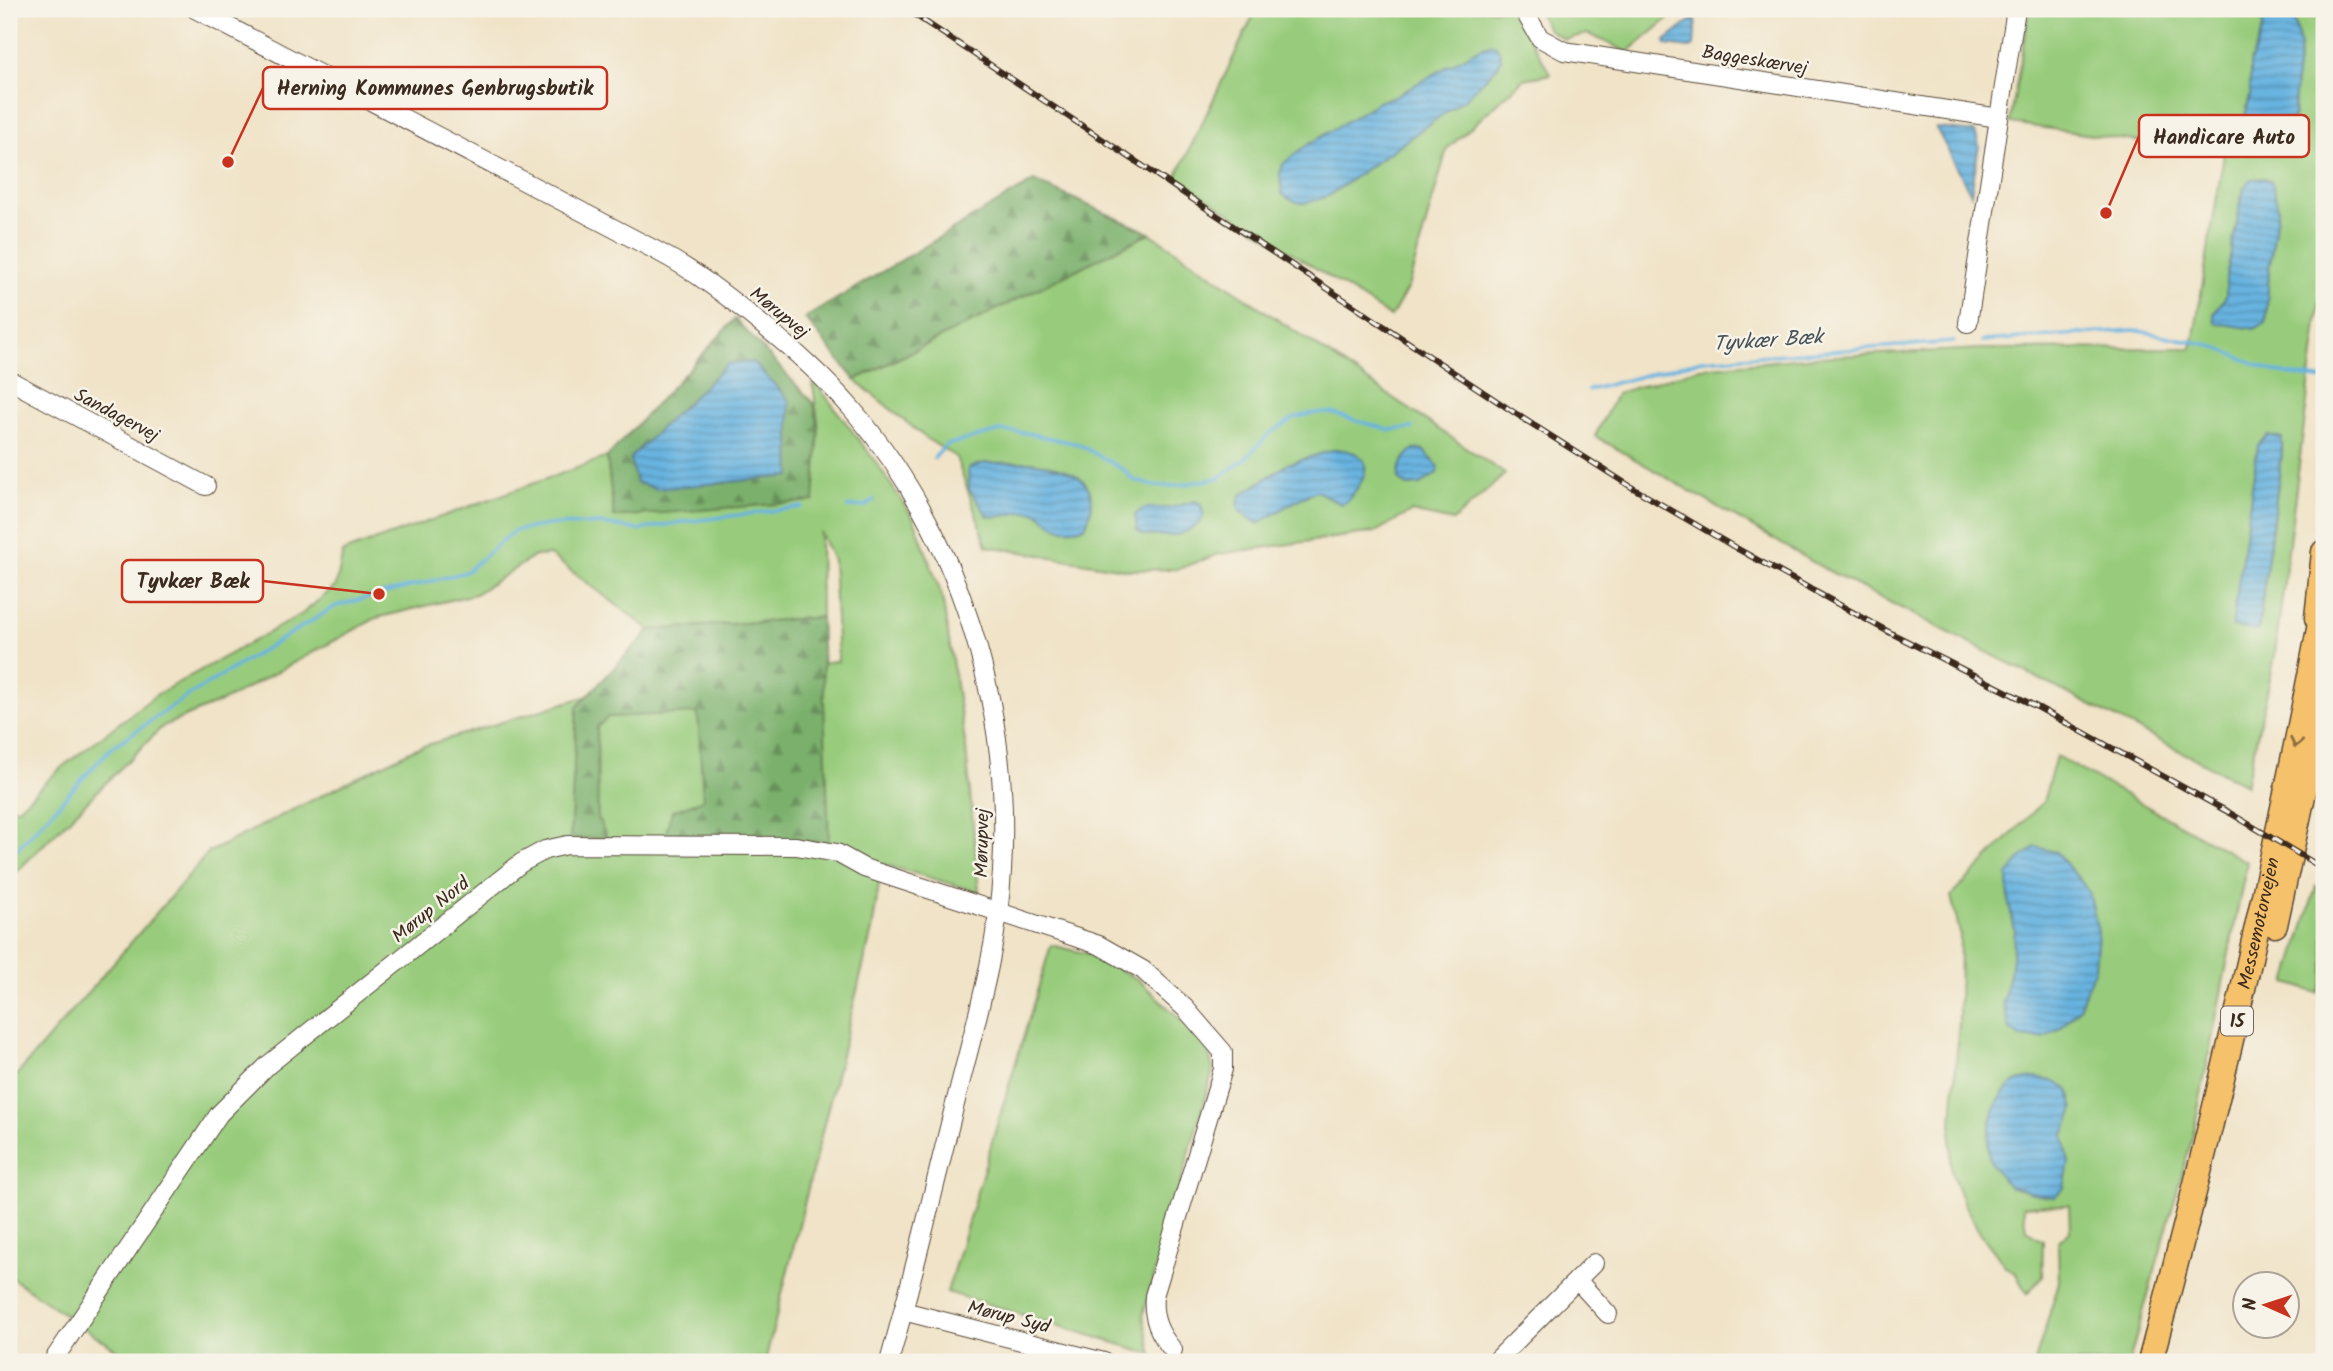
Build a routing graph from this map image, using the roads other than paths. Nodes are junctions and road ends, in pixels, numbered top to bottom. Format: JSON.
{"nodes":[{"id":1,"x":195,"y":9,"type":"edge"},
{"id":2,"x":1523,"y":9,"type":"edge"},
{"id":3,"x":2017,"y":9,"type":"edge"},
{"id":4,"x":1999,"y":118,"type":"junction"},
{"id":5,"x":1968,"y":323,"type":"dead end"},
{"id":6,"x":9,"y":380,"type":"edge"},
{"id":7,"x":206,"y":486,"type":"dead end"},
{"id":8,"x":2324,"y":552,"type":"edge"},
{"id":9,"x":2324,"y":603,"type":"edge"},
{"id":10,"x":2310,"y":677,"type":"junction"},
{"id":11,"x":2324,"y":699,"type":"edge"},
{"id":12,"x":2324,"y":712,"type":"edge"},
{"id":13,"x":2318,"y":736,"type":"junction"},
{"id":14,"x":999,"y":912,"type":"junction"},
{"id":15,"x":1594,"y":1263,"type":"dead end"},
{"id":16,"x":1577,"y":1280,"type":"junction"},
{"id":17,"x":903,"y":1311,"type":"junction"},
{"id":18,"x":1608,"y":1314,"type":"dead end"},
{"id":19,"x":1173,"y":1350,"type":"dead end"},
{"id":20,"x":52,"y":1362,"type":"edge"},
{"id":21,"x":889,"y":1362,"type":"edge"},
{"id":22,"x":1104,"y":1362,"type":"edge"},
{"id":23,"x":1495,"y":1362,"type":"edge"},
{"id":24,"x":2150,"y":1362,"type":"edge"},
{"id":25,"x":2161,"y":1362,"type":"edge"}],
"edges":[{"from":1,"to":14,"type":"street","name":"Mørupvej"},
{"from":2,"to":4,"type":"street","name":"Baggeskærvej"},
{"from":3,"to":4,"type":"street"},
{"from":4,"to":5,"type":"street"},
{"from":6,"to":7,"type":"street","name":"Sandagervej"},
{"from":8,"to":10,"type":"highway"},
{"from":9,"to":10,"type":"highway","name":"Messemotorvejen","number":"15"},
{"from":10,"to":24,"type":"highway","name":"Messemotorvejen","number":"15","one_way":true},
{"from":11,"to":13,"type":"highway","name":"Messemotorvejen","number":"15"},
{"from":12,"to":13,"type":"highway"},
{"from":13,"to":25,"type":"highway","name":"Messemotorvejen","number":"15"},
{"from":14,"to":17,"type":"street","name":"Mørupvej"},
{"from":14,"to":19,"type":"street"},
{"from":14,"to":20,"type":"street","name":"Mørup Nord"},
{"from":15,"to":16,"type":"street"},
{"from":16,"to":18,"type":"street"},
{"from":16,"to":23,"type":"street"},
{"from":17,"to":21,"type":"street","name":"Mørupvej"},
{"from":17,"to":22,"type":"street","name":"Mørup Syd"}]}
